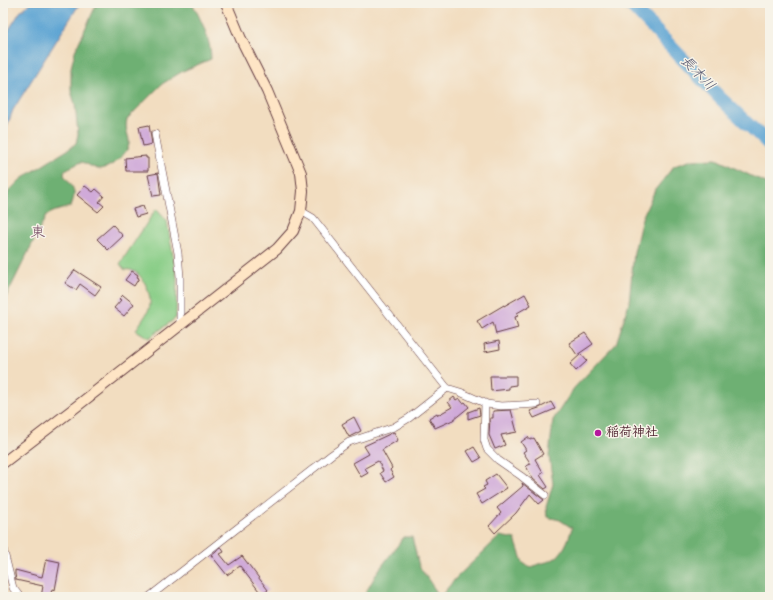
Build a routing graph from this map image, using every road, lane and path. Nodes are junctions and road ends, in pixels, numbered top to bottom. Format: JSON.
{"nodes":[{"id":1,"x":226,"y":3,"type":"edge"},
{"id":2,"x":155,"y":134,"type":"dead end"},
{"id":3,"x":301,"y":211,"type":"junction"},
{"id":4,"x":180,"y":325,"type":"junction"},
{"id":5,"x":447,"y":388,"type":"junction"},
{"id":6,"x":485,"y":404,"type":"junction"},
{"id":7,"x":537,"y":404,"type":"dead end"},
{"id":8,"x":3,"y":463,"type":"edge"},
{"id":9,"x":545,"y":496,"type":"dead end"},
{"id":10,"x":3,"y":548,"type":"edge"},
{"id":11,"x":20,"y":597,"type":"edge"},
{"id":12,"x":149,"y":597,"type":"edge"}],
"edges":[{"from":1,"to":3,"type":"street"},
{"from":2,"to":4,"type":"street"},
{"from":3,"to":4,"type":"street"},
{"from":3,"to":5,"type":"street"},
{"from":4,"to":8,"type":"street"},
{"from":5,"to":6,"type":"street"},
{"from":5,"to":12,"type":"street"},
{"from":6,"to":7,"type":"street"},
{"from":6,"to":9,"type":"street"},
{"from":10,"to":11,"type":"street"}]}
